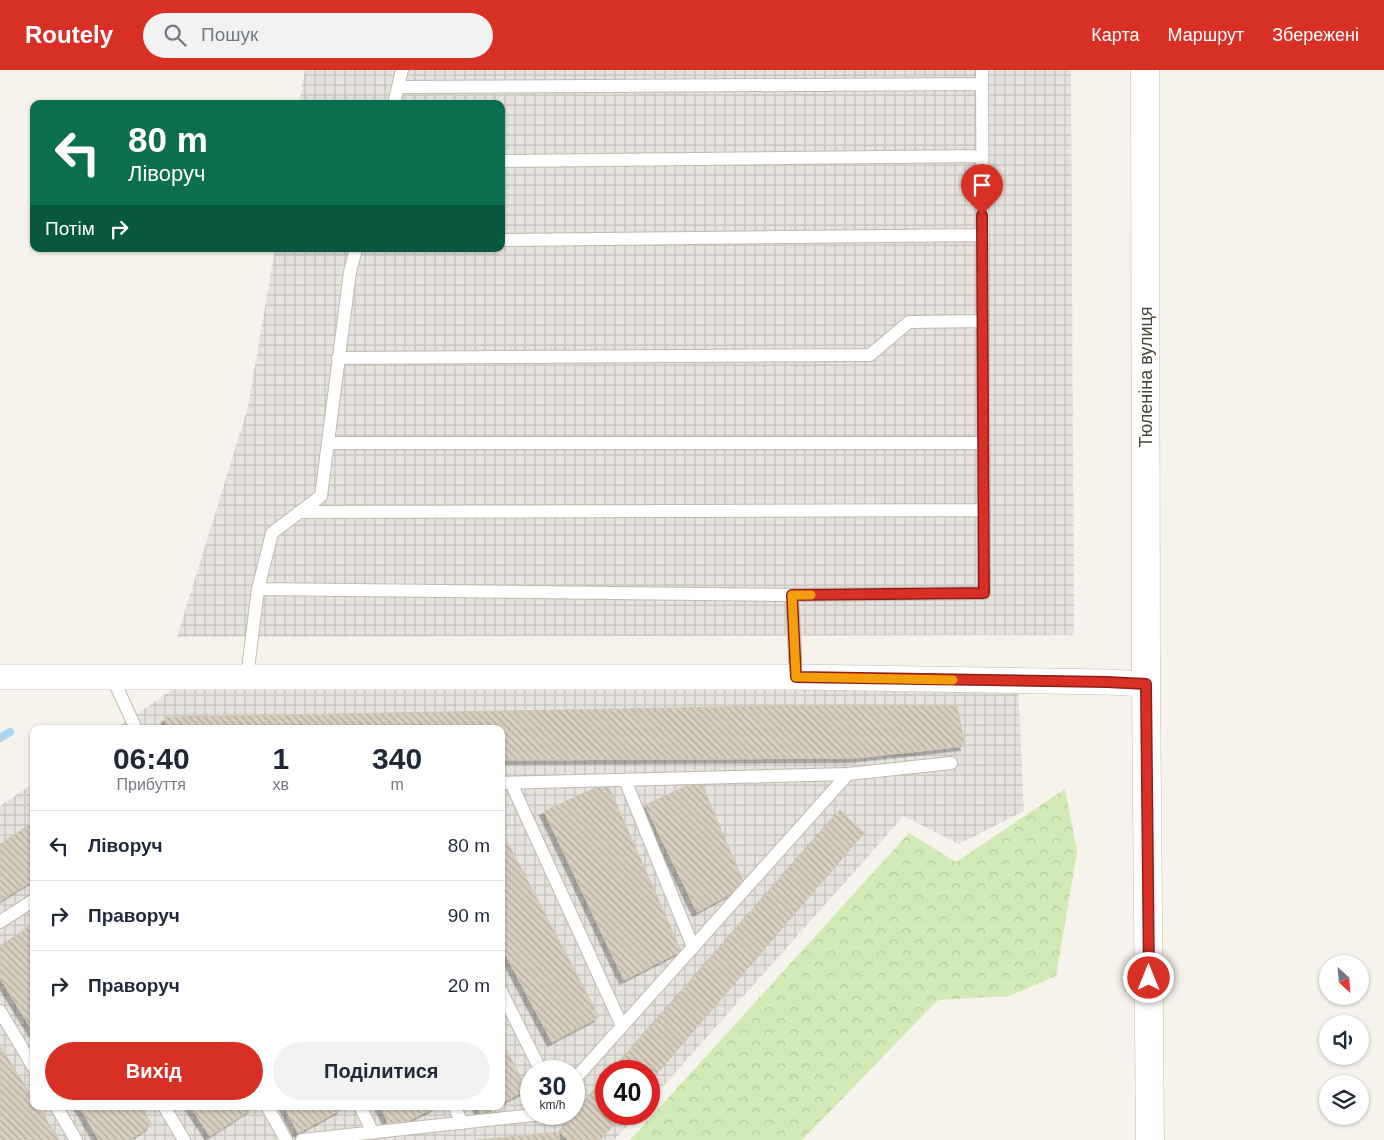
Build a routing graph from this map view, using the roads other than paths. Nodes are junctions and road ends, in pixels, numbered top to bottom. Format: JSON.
{"nodes":[{"id":1,"x":402,"y":70,"type":"edge"},
{"id":2,"x":982,"y":70,"type":"edge"},
{"id":3,"x":1145,"y":70,"type":"edge"},
{"id":4,"x":982,"y":84,"type":"junction"},
{"id":5,"x":398,"y":87,"type":"junction"},
{"id":6,"x":395,"y":100,"type":"edge"},
{"id":7,"x":982,"y":156,"type":"junction"},
{"id":8,"x":505,"y":161,"type":"edge"},
{"id":9,"x":982,"y":235,"type":"junction"},
{"id":10,"x":505,"y":240,"type":"edge"},
{"id":11,"x":355,"y":252,"type":"edge"},
{"id":12,"x":983,"y":321,"type":"junction"},
{"id":13,"x":338,"y":358,"type":"junction"},
{"id":14,"x":328,"y":443,"type":"junction"},
{"id":15,"x":984,"y":443,"type":"junction"},
{"id":16,"x":984,"y":510,"type":"junction"},
{"id":17,"x":299,"y":512,"type":"junction"},
{"id":18,"x":258,"y":589,"type":"junction"},
{"id":19,"x":792,"y":595,"type":"junction"},
{"id":20,"x":0,"y":677,"type":"edge"},
{"id":21,"x":112,"y":677,"type":"junction"},
{"id":22,"x":796,"y":677,"type":"junction"},
{"id":23,"x":247,"y":678,"type":"junction"},
{"id":24,"x":1146,"y":684,"type":"junction"},
{"id":25,"x":134,"y":725,"type":"edge"},
{"id":26,"x":951,"y":763,"type":"dead end"},
{"id":27,"x":848,"y":774,"type":"junction"},
{"id":28,"x":625,"y":780,"type":"junction"},
{"id":29,"x":506,"y":783,"type":"edge"},
{"id":30,"x":30,"y":903,"type":"edge"},
{"id":31,"x":0,"y":922,"type":"edge"},
{"id":32,"x":692,"y":947,"type":"junction"},
{"id":33,"x":505,"y":999,"type":"edge"},
{"id":34,"x":0,"y":1011,"type":"edge"},
{"id":35,"x":622,"y":1026,"type":"junction"},
{"id":36,"x":536,"y":1060,"type":"edge"},
{"id":37,"x":30,"y":1061,"type":"edge"},
{"id":38,"x":585,"y":1068,"type":"edge"},
{"id":39,"x":58,"y":1110,"type":"edge"},
{"id":40,"x":166,"y":1110,"type":"edge"},
{"id":41,"x":269,"y":1110,"type":"edge"},
{"id":42,"x":362,"y":1110,"type":"edge"},
{"id":43,"x":456,"y":1110,"type":"edge"},
{"id":44,"x":520,"y":1117,"type":"edge"},
{"id":45,"x":462,"y":1123,"type":"junction"},
{"id":46,"x":373,"y":1132,"type":"junction"},
{"id":47,"x":76,"y":1140,"type":"edge"},
{"id":48,"x":184,"y":1140,"type":"edge"},
{"id":49,"x":286,"y":1140,"type":"edge"},
{"id":50,"x":302,"y":1140,"type":"edge"},
{"id":51,"x":1150,"y":1140,"type":"edge"}],
"edges":[{"from":1,"to":5,"type":"lane"},
{"from":2,"to":4,"type":"lane"},
{"from":3,"to":24,"type":"street","name":"Тюленіна вулиця"},
{"from":4,"to":5,"type":"lane"},
{"from":4,"to":7,"type":"lane"},
{"from":5,"to":6,"type":"lane"},
{"from":7,"to":8,"type":"lane"},
{"from":7,"to":9,"type":"lane"},
{"from":9,"to":10,"type":"lane"},
{"from":9,"to":12,"type":"lane"},
{"from":11,"to":13,"type":"lane"},
{"from":12,"to":13,"type":"lane"},
{"from":12,"to":15,"type":"lane"},
{"from":13,"to":14,"type":"lane"},
{"from":14,"to":15,"type":"lane"},
{"from":14,"to":17,"type":"lane"},
{"from":15,"to":16,"type":"lane"},
{"from":16,"to":17,"type":"lane"},
{"from":16,"to":19,"type":"lane"},
{"from":17,"to":18,"type":"lane"},
{"from":18,"to":19,"type":"lane"},
{"from":18,"to":23,"type":"lane"},
{"from":19,"to":22,"type":"lane"},
{"from":20,"to":21,"type":"street"},
{"from":21,"to":23,"type":"street"},
{"from":21,"to":25,"type":"lane"},
{"from":22,"to":23,"type":"street"},
{"from":22,"to":24,"type":"street"},
{"from":24,"to":51,"type":"street","name":"Тюленіна вулиця"},
{"from":26,"to":27,"type":"lane"},
{"from":27,"to":28,"type":"lane"},
{"from":27,"to":32,"type":"lane"},
{"from":28,"to":29,"type":"lane"},
{"from":28,"to":32,"type":"lane"},
{"from":29,"to":35,"type":"lane"},
{"from":30,"to":31,"type":"lane"},
{"from":32,"to":35,"type":"lane"},
{"from":33,"to":36,"type":"lane"},
{"from":34,"to":37,"type":"lane"},
{"from":35,"to":38,"type":"lane"},
{"from":39,"to":47,"type":"lane"},
{"from":40,"to":48,"type":"lane"},
{"from":41,"to":49,"type":"lane"},
{"from":42,"to":46,"type":"lane"},
{"from":43,"to":45,"type":"lane"},
{"from":44,"to":45,"type":"lane"},
{"from":45,"to":46,"type":"lane"},
{"from":46,"to":50,"type":"lane"}]}
